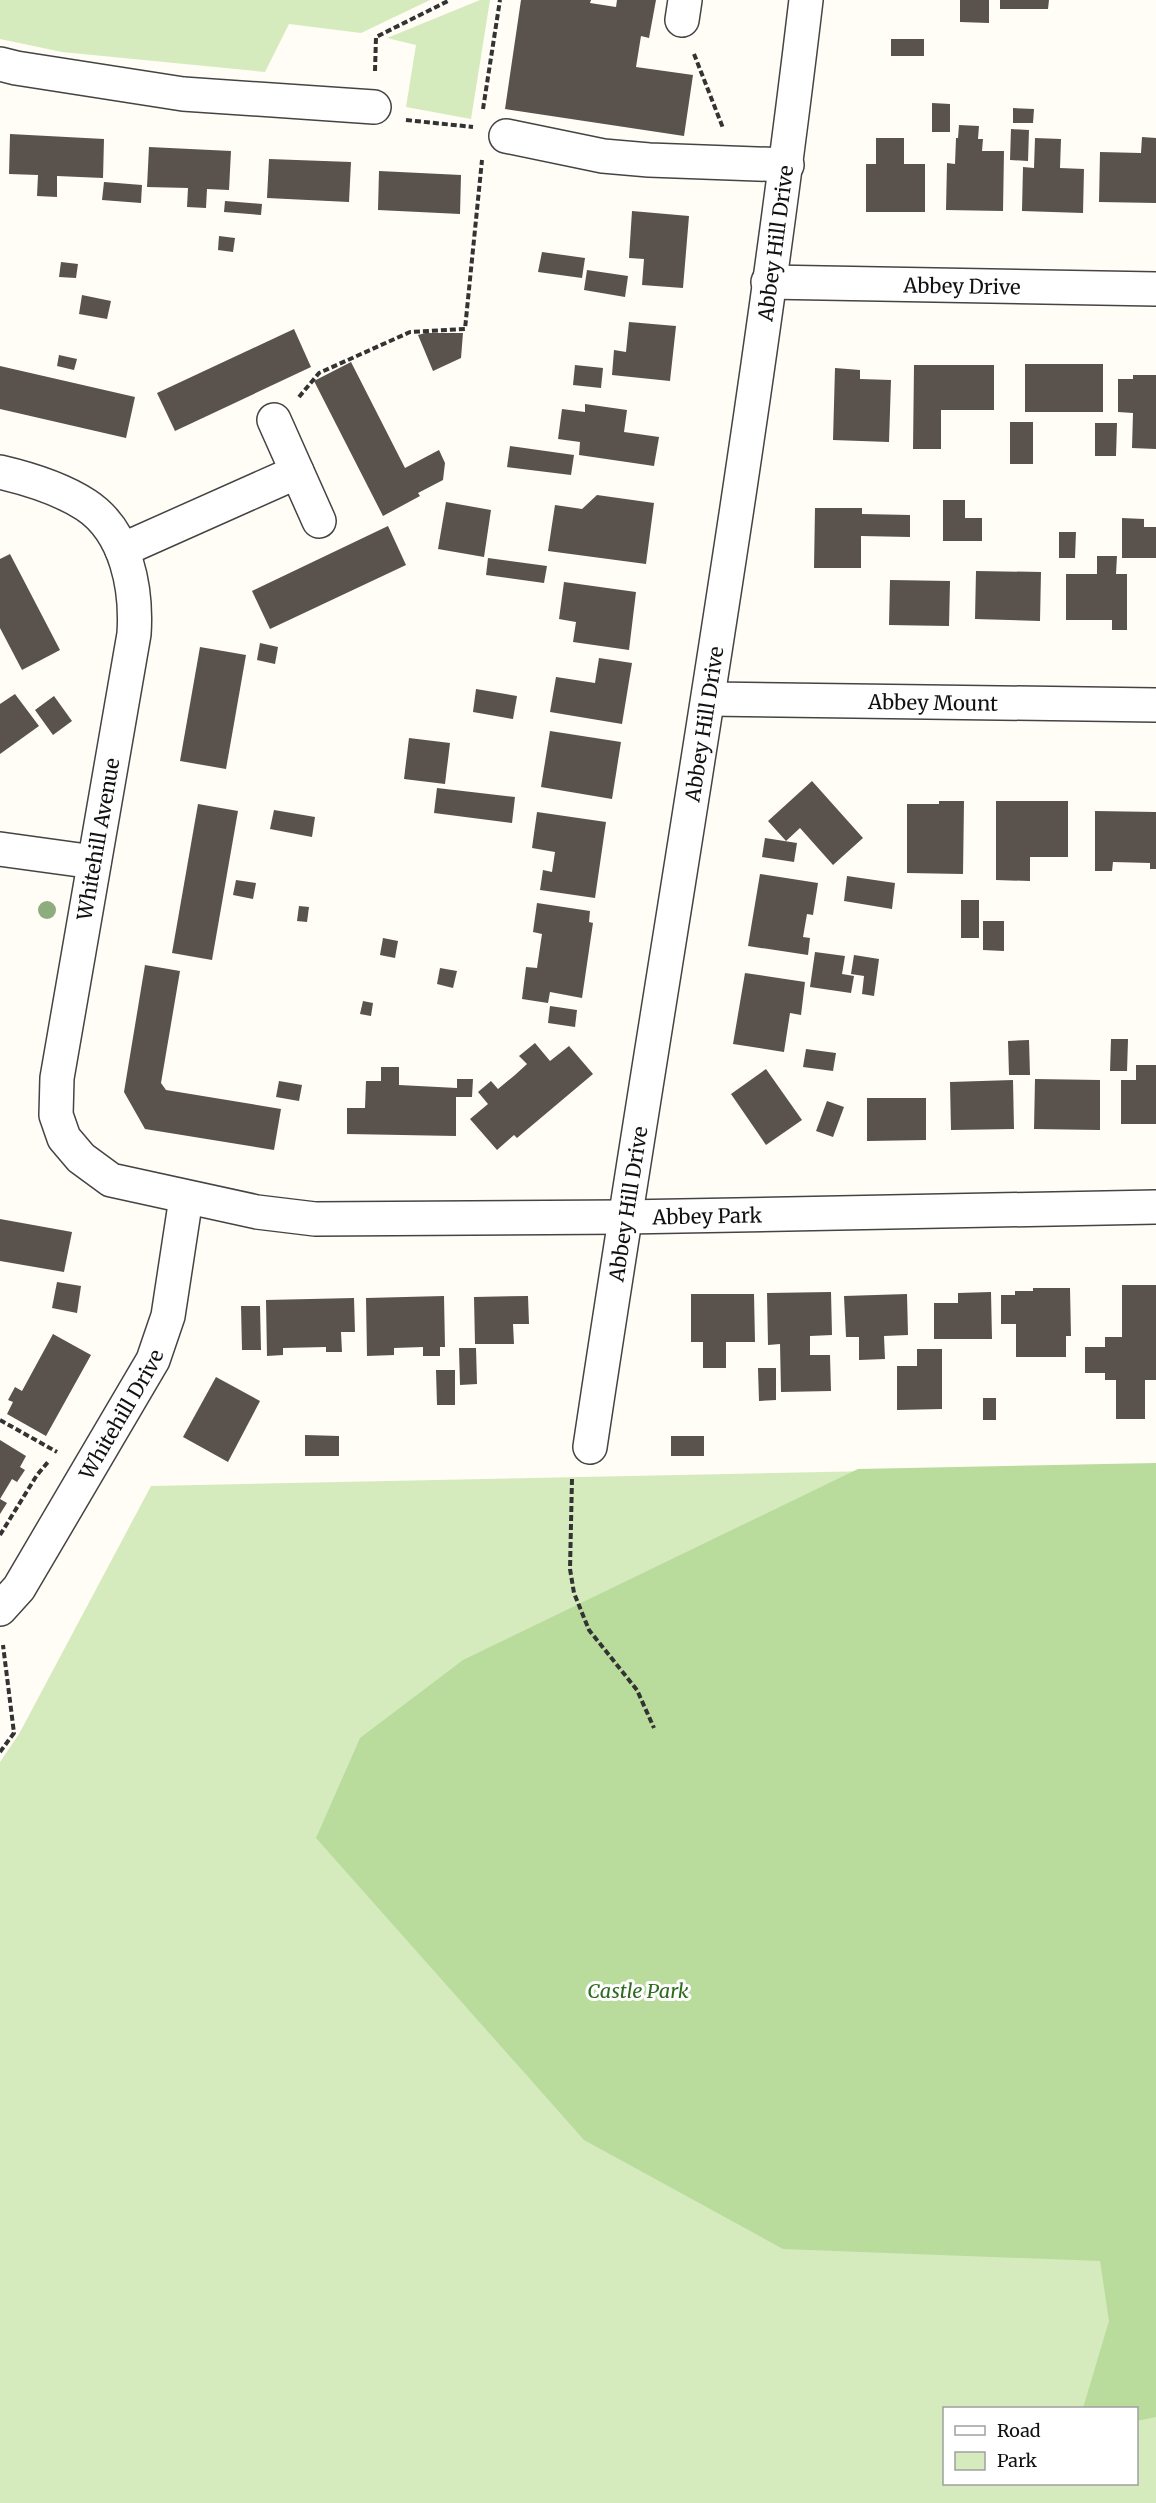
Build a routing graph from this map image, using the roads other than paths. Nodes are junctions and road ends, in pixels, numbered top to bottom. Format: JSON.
{"nodes":[{"id":1,"x":806,"y":0,"type":"edge"},
{"id":2,"x":0,"y":64,"type":"edge"},
{"id":3,"x":374,"y":107,"type":"road end"},
{"id":4,"x":487,"y":132,"type":"road end"},
{"id":5,"x":786,"y":165,"type":"junction"},
{"id":6,"x":768,"y":282,"type":"junction"},
{"id":7,"x":1156,"y":289,"type":"edge"},
{"id":8,"x":274,"y":420,"type":"road end"},
{"id":9,"x":0,"y":472,"type":"edge"},
{"id":10,"x":297,"y":472,"type":"junction"},
{"id":11,"x":319,"y":521,"type":"dead end"},
{"id":12,"x":122,"y":550,"type":"junction"},
{"id":13,"x":709,"y":699,"type":"junction"},
{"id":14,"x":1156,"y":705,"type":"edge"},
{"id":15,"x":0,"y":849,"type":"edge"},
{"id":16,"x":94,"y":862,"type":"junction"},
{"id":17,"x":186,"y":1198,"type":"junction"},
{"id":18,"x":1156,"y":1207,"type":"edge"},
{"id":19,"x":625,"y":1216,"type":"junction"},
{"id":20,"x":590,"y":1447,"type":"road end"},
{"id":21,"x":0,"y":1610,"type":"edge"}],
"edges":[{"from":1,"to":5,"type":"street","name":"Abbey Hill Drive"},
{"from":2,"to":3,"type":"street"},
{"from":4,"to":5,"type":"street"},
{"from":5,"to":6,"type":"street","name":"Abbey Hill Drive"},
{"from":6,"to":7,"type":"street","name":"Abbey Drive"},
{"from":6,"to":13,"type":"street","name":"Abbey Hill Drive"},
{"from":8,"to":10,"type":"street"},
{"from":9,"to":12,"type":"street","name":"Whitehill Avenue"},
{"from":10,"to":11,"type":"street"},
{"from":10,"to":12,"type":"street"},
{"from":12,"to":16,"type":"street","name":"Whitehill Avenue"},
{"from":13,"to":14,"type":"street","name":"Abbey Mount"},
{"from":13,"to":19,"type":"street","name":"Abbey Hill Drive"},
{"from":15,"to":16,"type":"street"},
{"from":16,"to":17,"type":"street","name":"Whitehill Avenue"},
{"from":17,"to":19,"type":"street","name":"Abbey Park"},
{"from":17,"to":21,"type":"street","name":"Whitehill Drive"},
{"from":18,"to":19,"type":"street","name":"Abbey Park"},
{"from":19,"to":20,"type":"street","name":"Abbey Hill Drive"}]}
